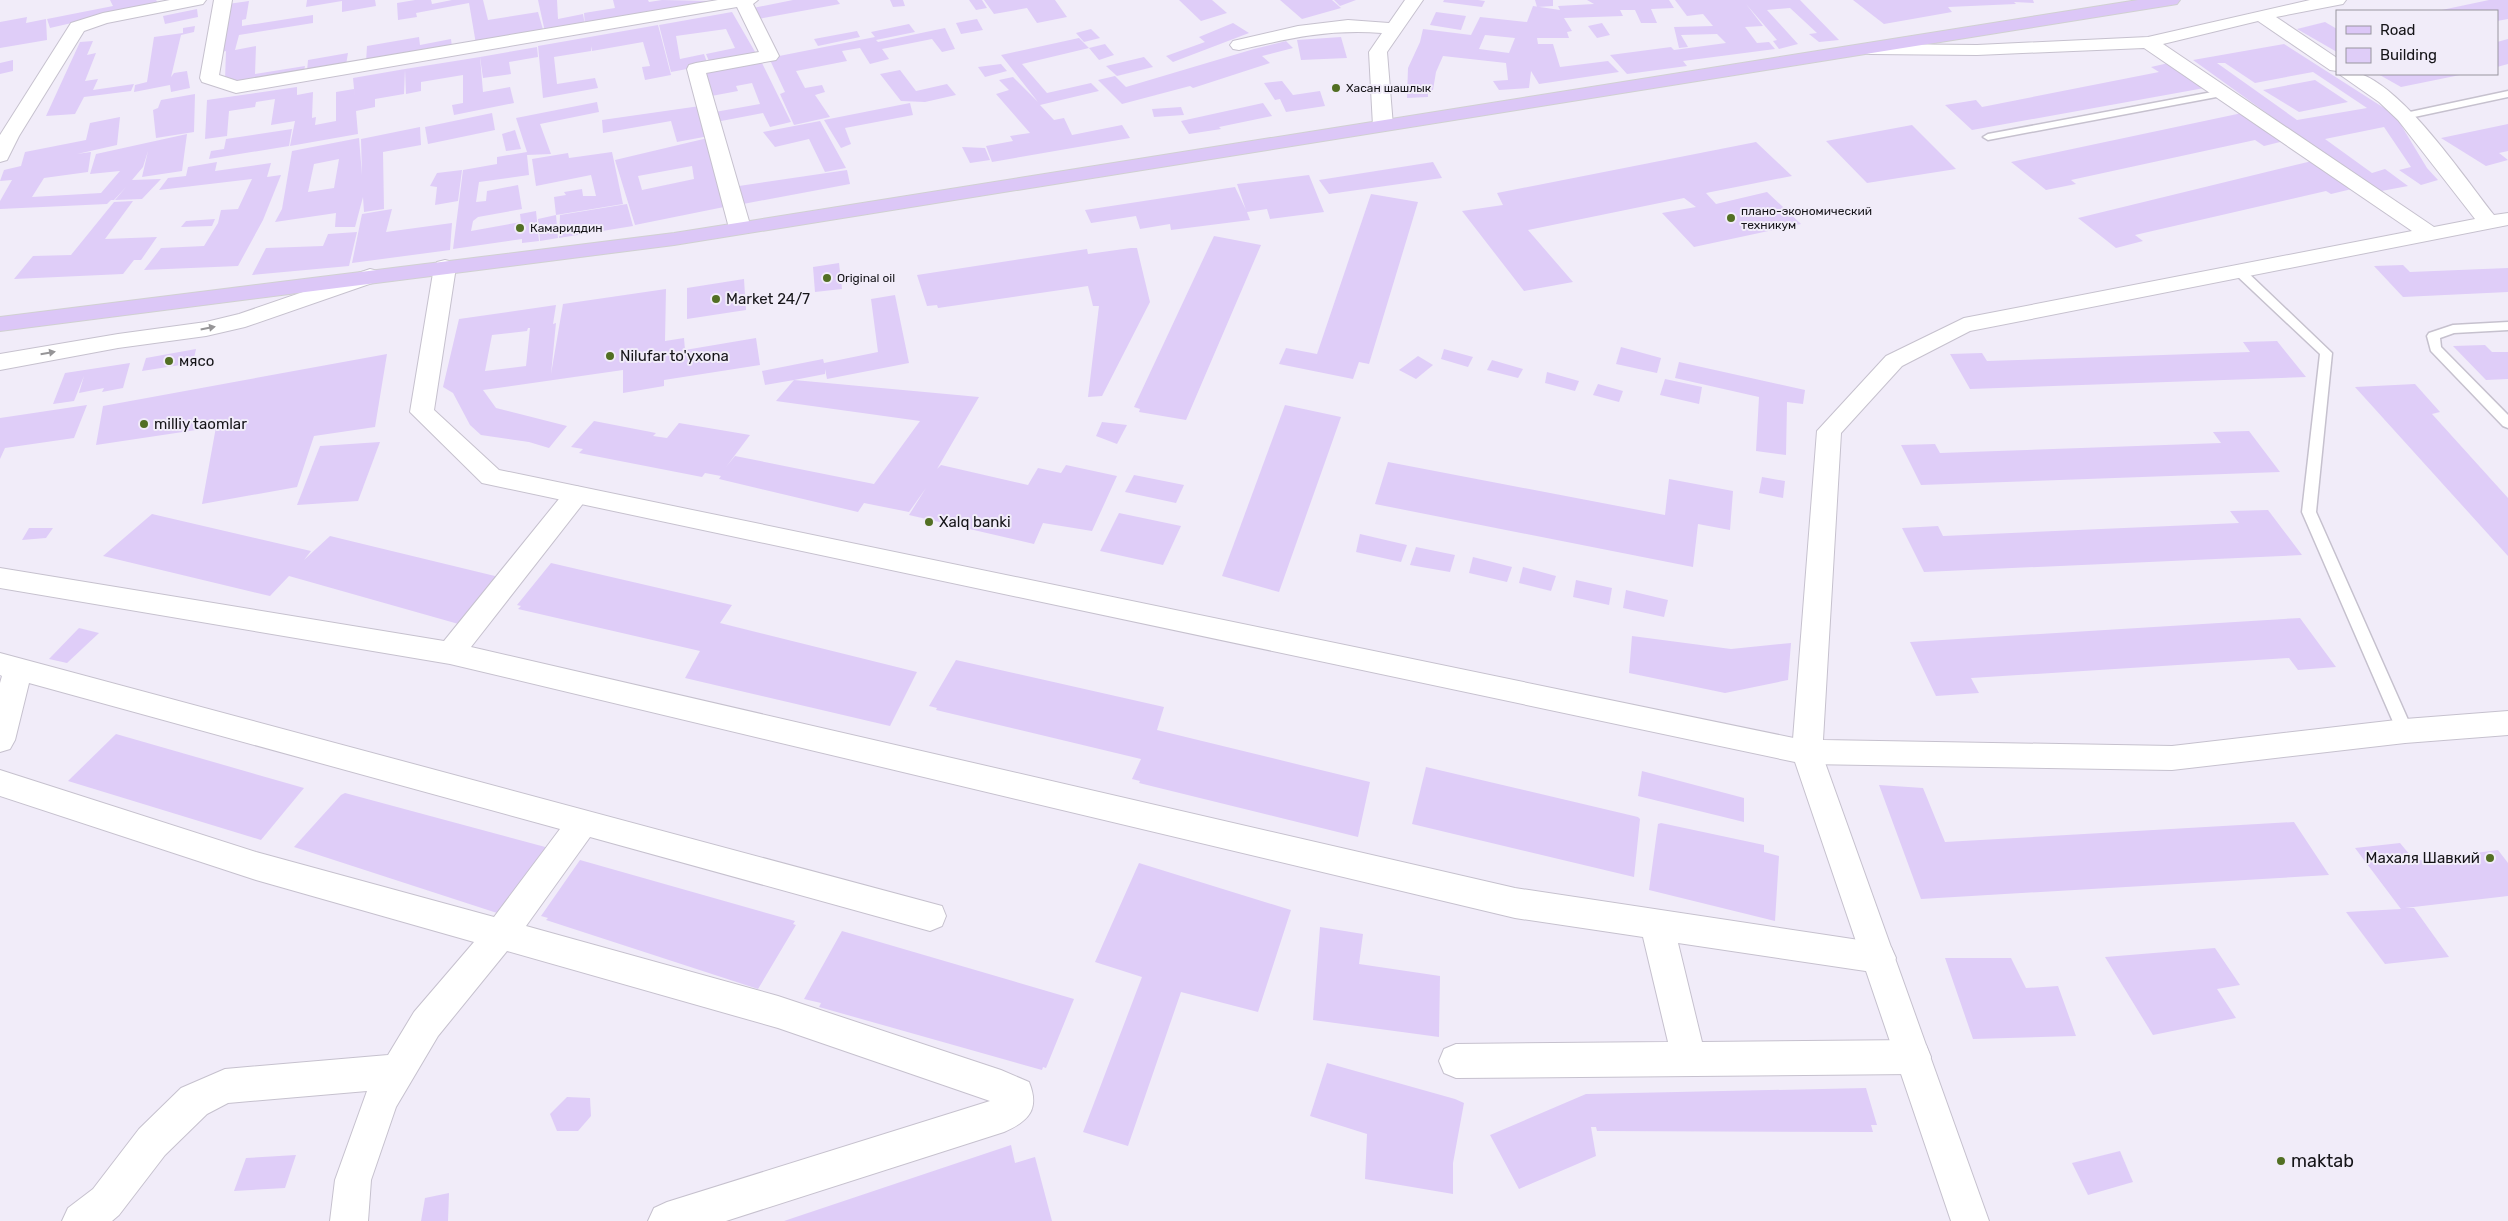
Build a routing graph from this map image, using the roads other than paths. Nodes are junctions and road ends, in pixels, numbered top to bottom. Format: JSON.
{"nodes":[{"id":1,"x":197,"y":0,"type":"edge"},
{"id":2,"x":223,"y":0,"type":"edge"},
{"id":3,"x":1414,"y":0,"type":"edge"},
{"id":4,"x":2171,"y":0,"type":"edge"},
{"id":5,"x":2337,"y":0,"type":"edge"},
{"id":6,"x":746,"y":1,"type":"edge"},
{"id":7,"x":2261,"y":15,"type":"junction"},
{"id":8,"x":1394,"y":29,"type":"junction"},
{"id":9,"x":2148,"y":42,"type":"junction"},
{"id":10,"x":1239,"y":45,"type":"dead end"},
{"id":11,"x":1870,"y":49,"type":"junction"},
{"id":12,"x":2336,"y":65,"type":"edge"},
{"id":13,"x":2350,"y":75,"type":"edge"},
{"id":14,"x":2223,"y":93,"type":"junction"},
{"id":15,"x":2508,"y":94,"type":"edge"},
{"id":16,"x":2405,"y":116,"type":"junction"},
{"id":17,"x":1383,"y":126,"type":"junction"},
{"id":18,"x":1988,"y":137,"type":"dead end"},
{"id":19,"x":0,"y":156,"type":"edge"},
{"id":20,"x":2498,"y":221,"type":"edge"},
{"id":21,"x":740,"y":228,"type":"junction"},
{"id":22,"x":2429,"y":233,"type":"junction"},
{"id":23,"x":445,"y":267,"type":"junction"},
{"id":24,"x":2240,"y":272,"type":"junction"},
{"id":25,"x":370,"y":276,"type":"junction"},
{"id":26,"x":0,"y":324,"type":"edge"},
{"id":27,"x":2508,"y":326,"type":"edge"},
{"id":28,"x":0,"y":362,"type":"edge"},
{"id":29,"x":2508,"y":423,"type":"edge"},
{"id":30,"x":576,"y":495,"type":"junction"},
{"id":31,"x":0,"y":578,"type":"edge"},
{"id":32,"x":450,"y":652,"type":"junction"},
{"id":33,"x":9,"y":667,"type":"edge"},
{"id":34,"x":2508,"y":723,"type":"edge"},
{"id":35,"x":2405,"y":731,"type":"junction"},
{"id":36,"x":0,"y":740,"type":"edge"},
{"id":37,"x":1807,"y":752,"type":"junction"},
{"id":38,"x":0,"y":783,"type":"edge"},
{"id":39,"x":584,"y":822,"type":"junction"},
{"id":40,"x":930,"y":916,"type":"dead end"},
{"id":41,"x":1658,"y":925,"type":"junction"},
{"id":42,"x":501,"y":934,"type":"junction"},
{"id":43,"x":1880,"y":958,"type":"junction"},
{"id":44,"x":1914,"y":1057,"type":"junction"},
{"id":45,"x":1689,"y":1059,"type":"junction"},
{"id":46,"x":1456,"y":1061,"type":"dead end"},
{"id":47,"x":398,"y":1071,"type":"junction"},
{"id":48,"x":81,"y":1221,"type":"edge"},
{"id":49,"x":349,"y":1221,"type":"edge"},
{"id":50,"x":666,"y":1221,"type":"edge"},
{"id":51,"x":1970,"y":1221,"type":"edge"}],
"edges":[{"from":1,"to":19,"type":"street"},
{"from":2,"to":6,"type":"street"},
{"from":3,"to":8,"type":"street"},
{"from":4,"to":11,"type":"main road"},
{"from":5,"to":7,"type":"street"},
{"from":6,"to":21,"type":"street"},
{"from":7,"to":9,"type":"street"},
{"from":7,"to":12,"type":"street"},
{"from":8,"to":10,"type":"street"},
{"from":8,"to":17,"type":"street"},
{"from":9,"to":11,"type":"street"},
{"from":9,"to":14,"type":"street"},
{"from":11,"to":17,"type":"main road"},
{"from":13,"to":16,"type":"street"},
{"from":14,"to":18,"type":"lane"},
{"from":14,"to":22,"type":"street"},
{"from":15,"to":16,"type":"lane"},
{"from":16,"to":20,"type":"street"},
{"from":17,"to":21,"type":"main road"},
{"from":20,"to":22,"type":"street"},
{"from":21,"to":23,"type":"main road"},
{"from":22,"to":24,"type":"street"},
{"from":23,"to":25,"type":"main road"},
{"from":23,"to":30,"type":"street"},
{"from":24,"to":35,"type":"lane"},
{"from":24,"to":37,"type":"street"},
{"from":25,"to":26,"type":"main road"},
{"from":28,"to":25,"type":"street","one_way":true},
{"from":27,"to":29,"type":"lane"},
{"from":30,"to":32,"type":"street"},
{"from":30,"to":37,"type":"street"},
{"from":31,"to":32,"type":"street"},
{"from":32,"to":41,"type":"street"},
{"from":33,"to":36,"type":"street"},
{"from":33,"to":39,"type":"street"},
{"from":34,"to":35,"type":"street"},
{"from":35,"to":37,"type":"street"},
{"from":37,"to":43,"type":"street"},
{"from":38,"to":42,"type":"street"},
{"from":39,"to":40,"type":"street"},
{"from":39,"to":42,"type":"street"},
{"from":41,"to":43,"type":"street"},
{"from":41,"to":45,"type":"street"},
{"from":42,"to":47,"type":"street"},
{"from":42,"to":50,"type":"street"},
{"from":43,"to":44,"type":"street"},
{"from":44,"to":45,"type":"street"},
{"from":44,"to":51,"type":"street"},
{"from":45,"to":46,"type":"street"},
{"from":47,"to":48,"type":"street"},
{"from":47,"to":49,"type":"street"}]}
